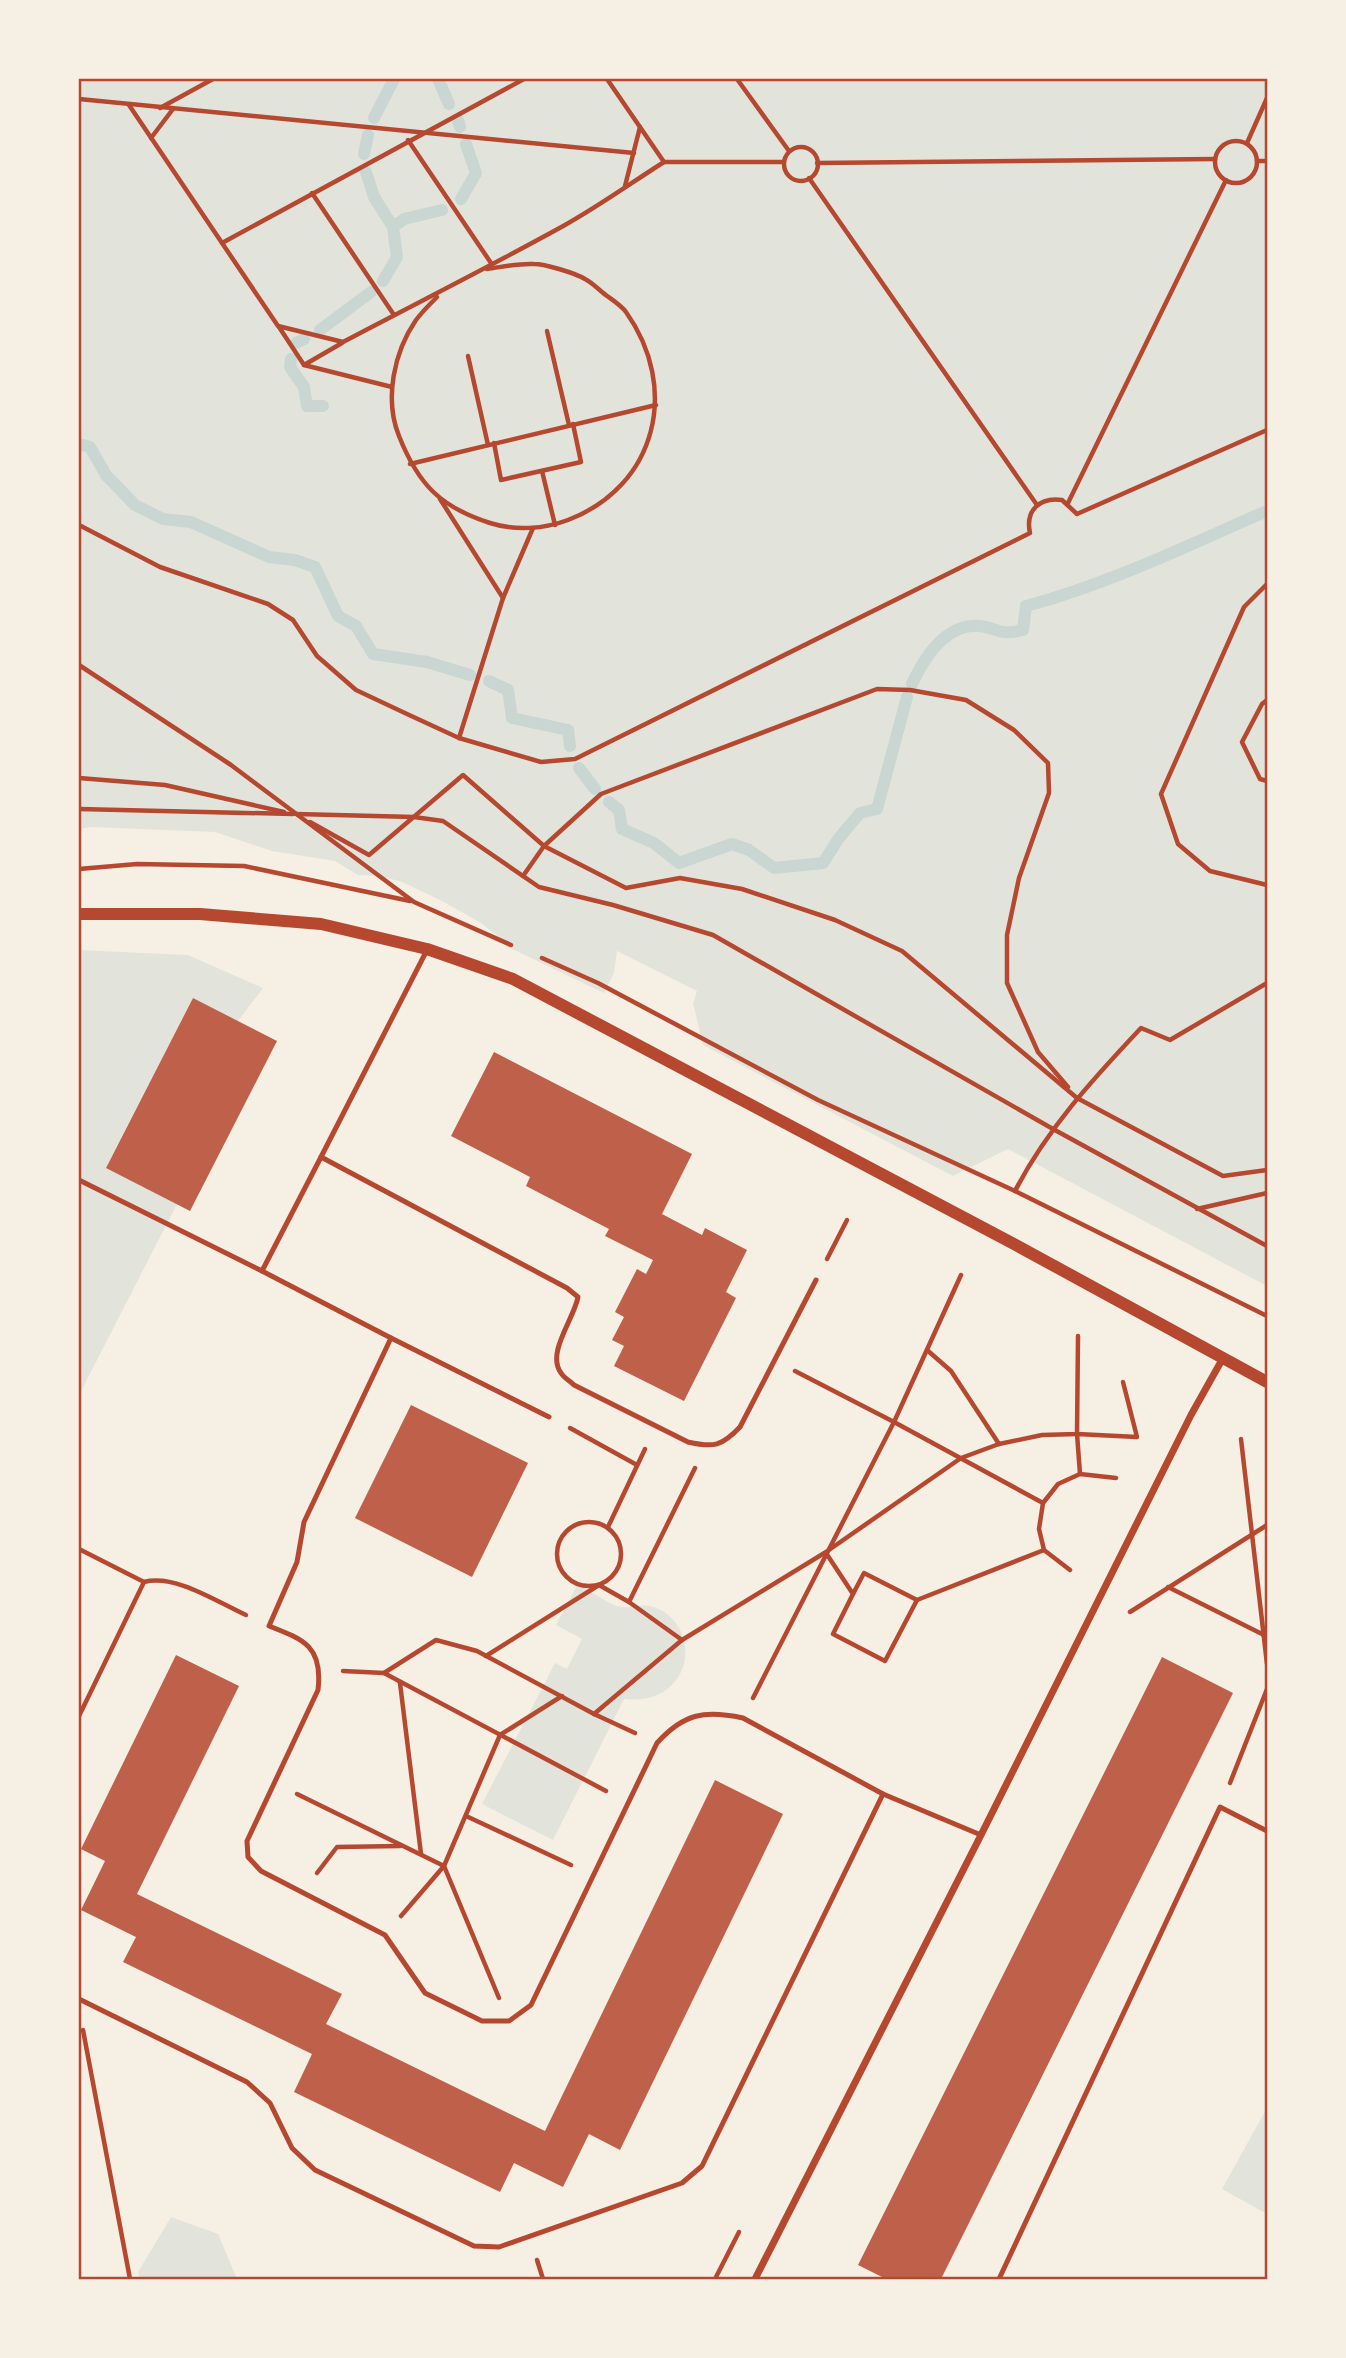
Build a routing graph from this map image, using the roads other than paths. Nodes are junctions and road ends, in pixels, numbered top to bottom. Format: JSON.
{"nodes":[{"id":1,"x":79,"y":914,"type":"edge"},
{"id":2,"x":427,"y":949,"type":"junction"},
{"id":3,"x":321,"y":1157,"type":"junction"},
{"id":4,"x":79,"y":1180,"type":"edge"},
{"id":5,"x":262,"y":1271,"type":"junction"},
{"id":6,"x":816,"y":1280,"type":"road end"},
{"id":7,"x":391,"y":1338,"type":"junction"},
{"id":8,"x":1223,"y":1358,"type":"junction"},
{"id":9,"x":1267,"y":1382,"type":"edge"},
{"id":10,"x":549,"y":1417,"type":"road end"},
{"id":11,"x":883,"y":1794,"type":"junction"},
{"id":12,"x":1267,"y":1831,"type":"edge"},
{"id":13,"x":981,"y":1835,"type":"junction"},
{"id":14,"x":79,"y":1999,"type":"edge"},
{"id":15,"x":755,"y":2279,"type":"edge"},
{"id":16,"x":999,"y":2279,"type":"edge"}],
"edges":[{"from":1,"to":2,"type":"street"},
{"from":2,"to":3,"type":"lane"},
{"from":2,"to":8,"type":"street"},
{"from":3,"to":5,"type":"lane"},
{"from":3,"to":6,"type":"lane"},
{"from":4,"to":5,"type":"lane"},
{"from":5,"to":7,"type":"lane"},
{"from":7,"to":10,"type":"lane"},
{"from":7,"to":11,"type":"lane"},
{"from":8,"to":9,"type":"street"},
{"from":8,"to":13,"type":"street"},
{"from":11,"to":13,"type":"lane"},
{"from":11,"to":14,"type":"lane"},
{"from":12,"to":16,"type":"lane"},
{"from":13,"to":15,"type":"street"}]}
